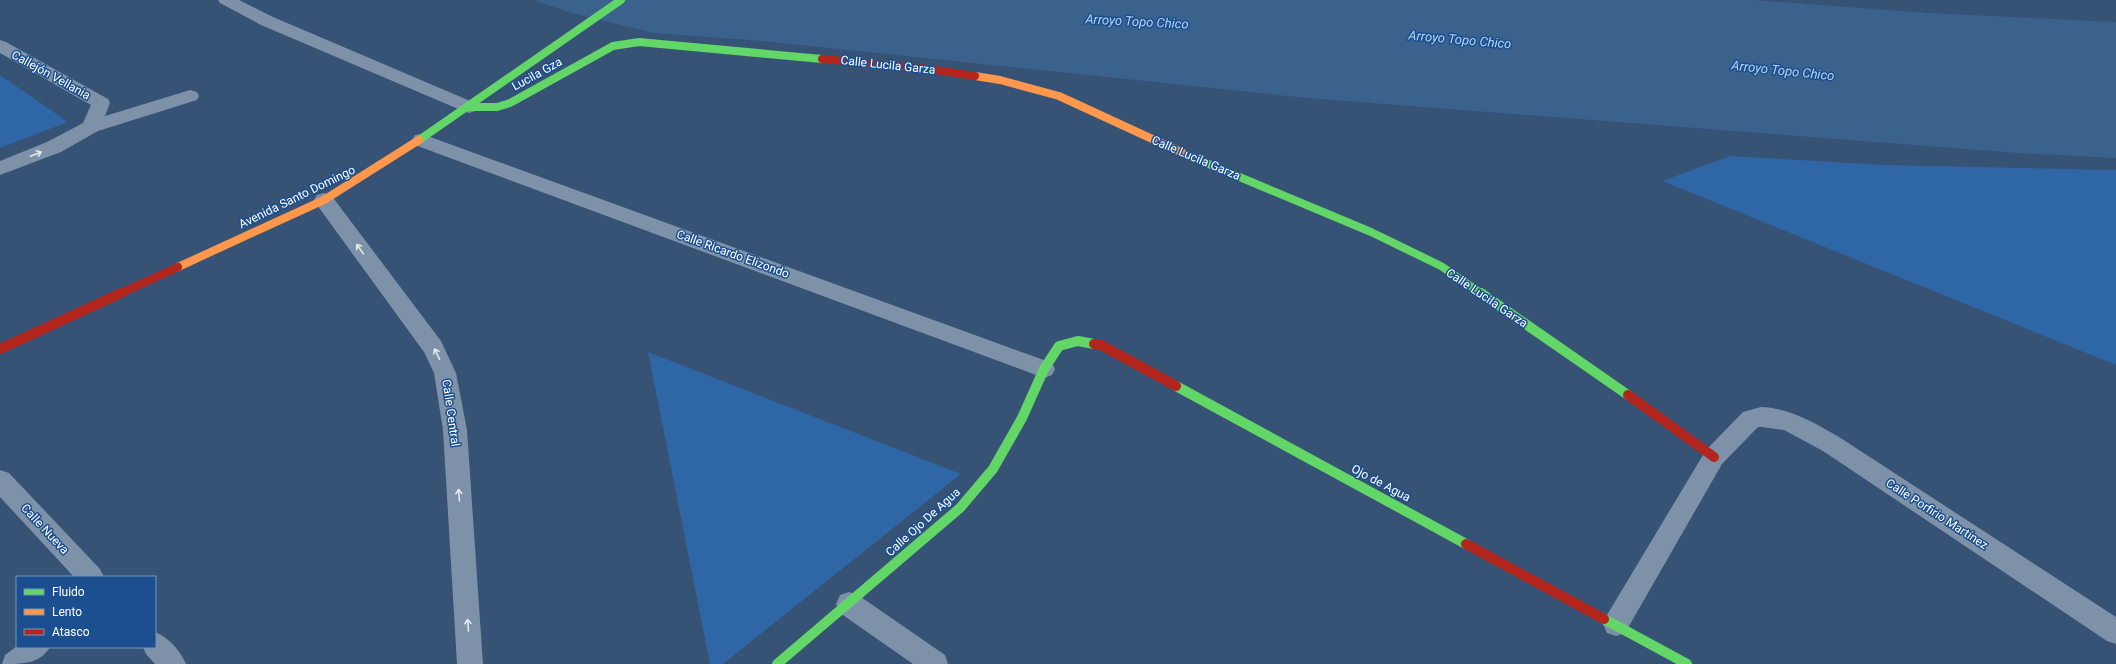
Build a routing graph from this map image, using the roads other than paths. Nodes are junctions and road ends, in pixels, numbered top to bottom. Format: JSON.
{"nodes":[{"id":1,"x":226,"y":0,"type":"edge"},
{"id":2,"x":621,"y":0,"type":"edge"},
{"id":3,"x":0,"y":46,"type":"edge"},
{"id":4,"x":613,"y":46,"type":"joint"},
{"id":5,"x":190,"y":96,"type":"dead end"},
{"id":6,"x":469,"y":107,"type":"junction"},
{"id":7,"x":91,"y":127,"type":"junction"},
{"id":8,"x":422,"y":140,"type":"junction"},
{"id":9,"x":0,"y":168,"type":"edge"},
{"id":10,"x":324,"y":200,"type":"junction"},
{"id":11,"x":1059,"y":346,"type":"joint"},
{"id":12,"x":0,"y":349,"type":"edge"},
{"id":13,"x":1044,"y":369,"type":"junction"},
{"id":14,"x":1714,"y":457,"type":"junction"},
{"id":15,"x":0,"y":480,"type":"edge"},
{"id":16,"x":90,"y":576,"type":"edge"},
{"id":17,"x":849,"y":604,"type":"junction"},
{"id":18,"x":1616,"y":624,"type":"junction"},
{"id":19,"x":2116,"y":632,"type":"edge"},
{"id":20,"x":156,"y":646,"type":"edge"},
{"id":21,"x":36,"y":648,"type":"edge"},
{"id":22,"x":16,"y":664,"type":"edge"},
{"id":23,"x":173,"y":664,"type":"edge"},
{"id":24,"x":470,"y":664,"type":"edge"},
{"id":25,"x":777,"y":664,"type":"edge"},
{"id":26,"x":935,"y":664,"type":"edge"},
{"id":27,"x":1687,"y":664,"type":"edge"}],
"edges":[{"from":1,"to":6,"type":"lane"},
{"from":2,"to":6,"type":"street","name":"Avenida Santo Domingo"},
{"from":3,"to":7,"type":"street","name":"Callejón Vellania"},
{"from":4,"to":6,"type":"street","name":"Lucila Gza"},
{"from":4,"to":14,"type":"street","name":"Calle Lucila Garza"},
{"from":5,"to":7,"type":"street"},
{"from":6,"to":8,"type":"street","name":"Avenida Santo Domingo"},
{"from":9,"to":7,"type":"street","one_way":true},
{"from":8,"to":10,"type":"street","name":"Avenida Santo Domingo"},
{"from":8,"to":13,"type":"street","name":"Calle Ricardo Elizondo"},
{"from":10,"to":12,"type":"street","name":"Avenida Santo Domingo"},
{"from":24,"to":10,"type":"street","name":"Calle Central","one_way":true},
{"from":11,"to":13,"type":"street","name":"Calle Ojo De Agua"},
{"from":11,"to":18,"type":"street","name":"Ojo de Agua"},
{"from":13,"to":17,"type":"street","name":"Calle Ojo De Agua"},
{"from":14,"to":18,"type":"street"},
{"from":14,"to":19,"type":"street","name":"Calle Porfirio Martínez"},
{"from":15,"to":16,"type":"street","name":"Calle Nueva"},
{"from":17,"to":25,"type":"street","name":"Calle Ojo De Agua"},
{"from":17,"to":26,"type":"street"},
{"from":18,"to":27,"type":"street","name":"Ojo de Agua"},
{"from":20,"to":23,"type":"street"},
{"from":21,"to":22,"type":"street"}]}
